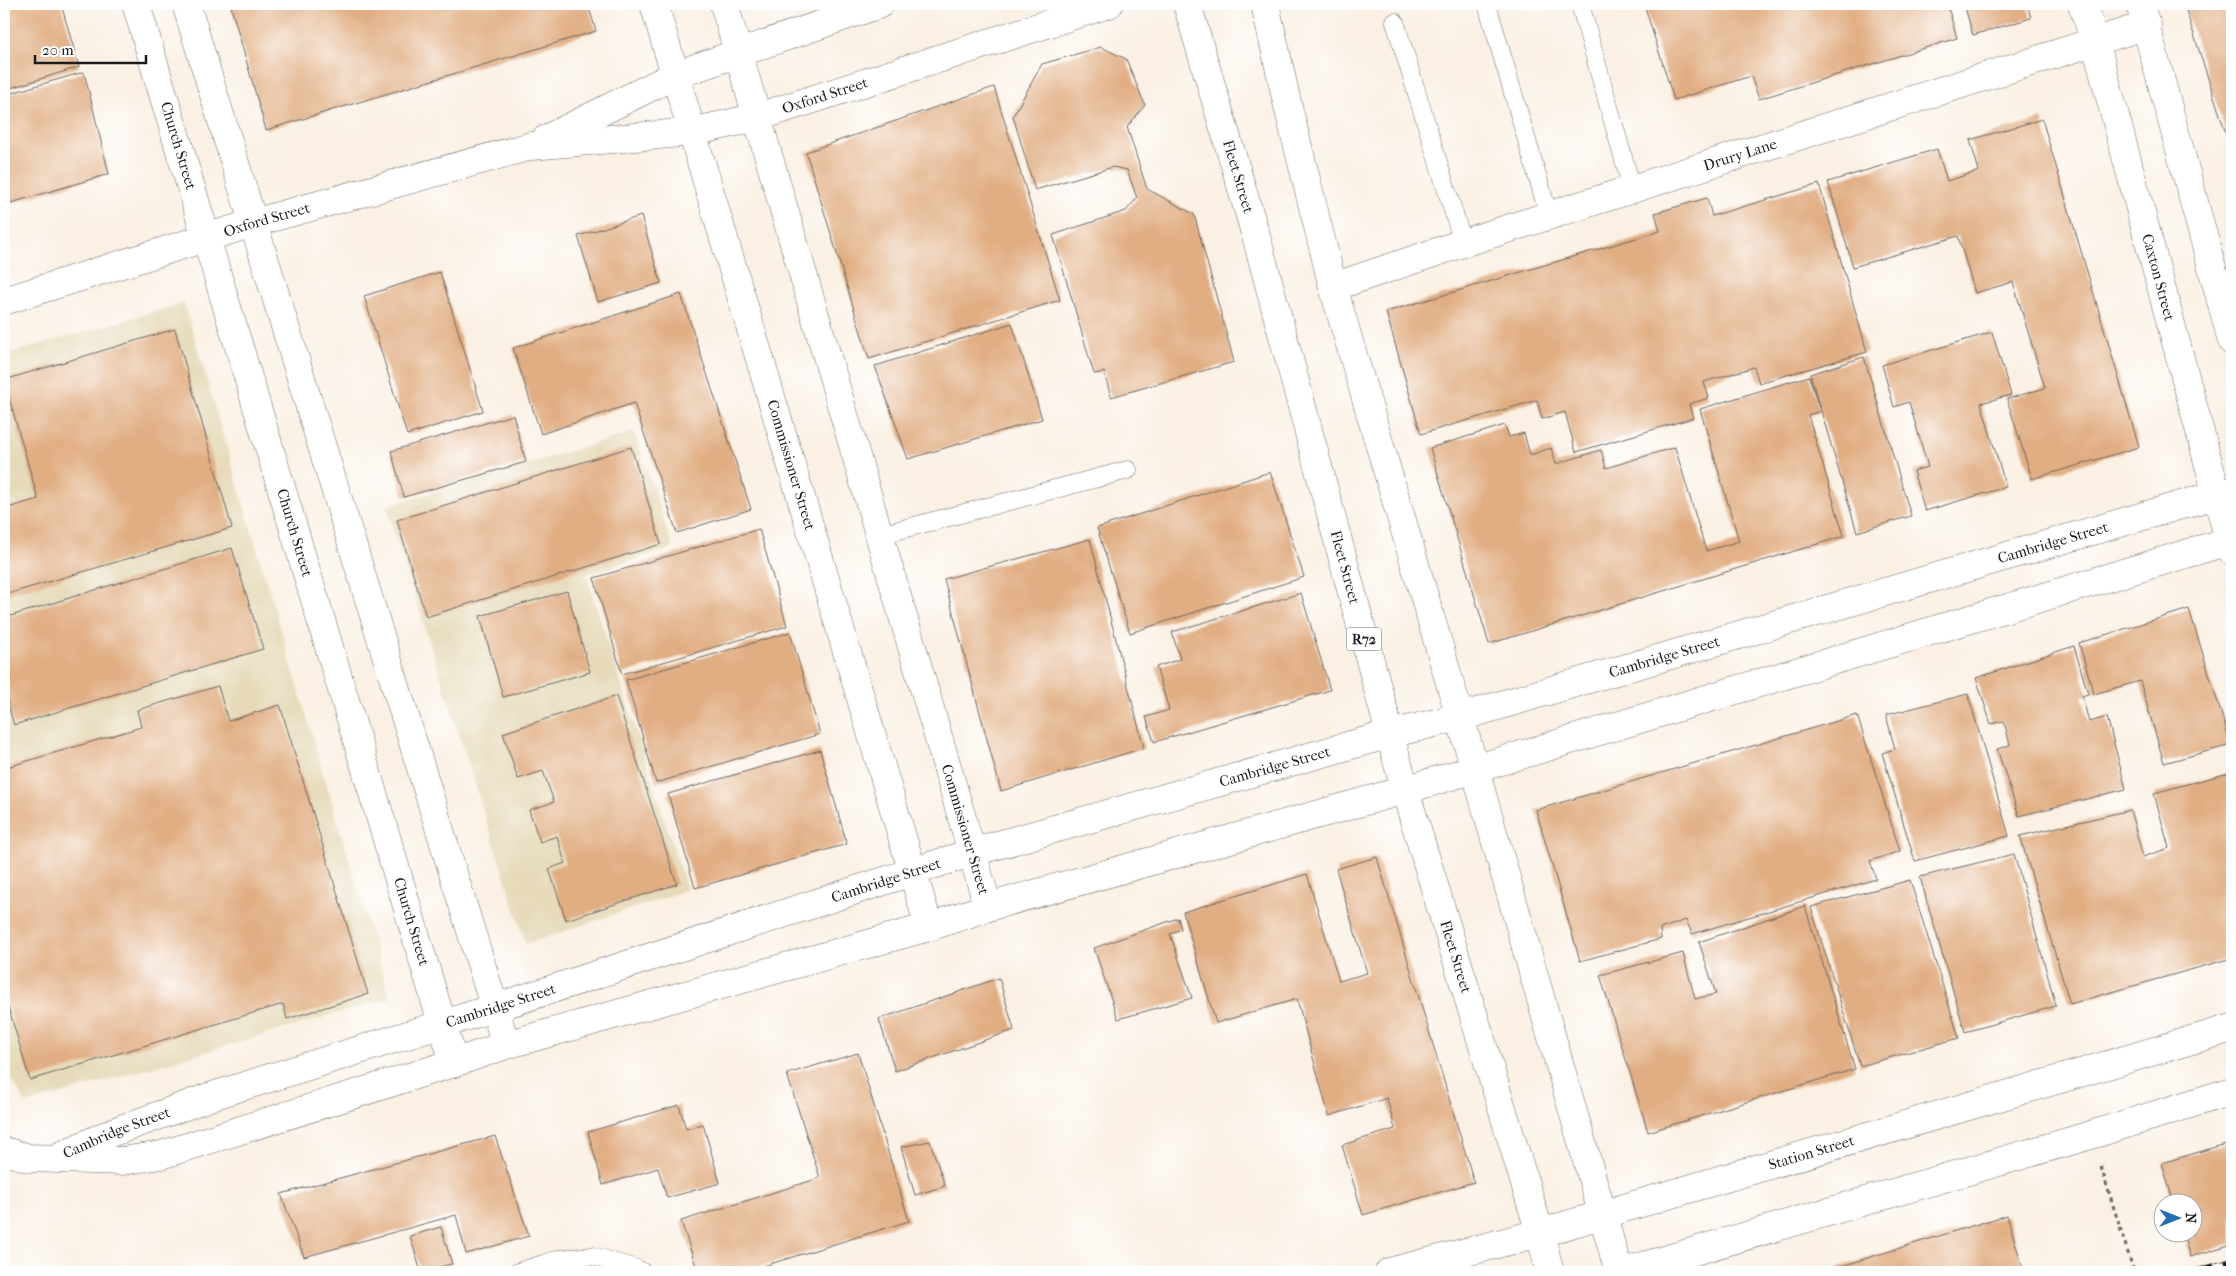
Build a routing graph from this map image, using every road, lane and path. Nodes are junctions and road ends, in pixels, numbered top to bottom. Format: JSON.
{"nodes":[{"id":1,"x":136,"y":4,"type":"edge"},
{"id":2,"x":186,"y":4,"type":"edge"},
{"id":3,"x":654,"y":4,"type":"edge"},
{"id":4,"x":724,"y":4,"type":"edge"},
{"id":5,"x":880,"y":4,"type":"edge"},
{"id":6,"x":1109,"y":4,"type":"edge"},
{"id":7,"x":1187,"y":4,"type":"edge"},
{"id":8,"x":1265,"y":4,"type":"edge"},
{"id":9,"x":1487,"y":4,"type":"edge"},
{"id":10,"x":1580,"y":4,"type":"edge"},
{"id":11,"x":2082,"y":4,"type":"edge"},
{"id":12,"x":2144,"y":14,"type":"edge"},
{"id":13,"x":1395,"y":22,"type":"dead end"},
{"id":14,"x":2095,"y":41,"type":"junction"},
{"id":15,"x":738,"y":52,"type":"junction"},
{"id":16,"x":675,"y":75,"type":"junction"},
{"id":17,"x":758,"y":117,"type":"junction"},
{"id":18,"x":692,"y":132,"type":"junction"},
{"id":19,"x":531,"y":146,"type":"junction"},
{"id":20,"x":1632,"y":189,"type":"junction"},
{"id":21,"x":1549,"y":216,"type":"junction"},
{"id":22,"x":254,"y":223,"type":"junction"},
{"id":23,"x":206,"y":237,"type":"junction"},
{"id":24,"x":1463,"y":243,"type":"junction"},
{"id":25,"x":1333,"y":287,"type":"junction"},
{"id":26,"x":4,"y":301,"type":"edge"},
{"id":27,"x":2232,"y":341,"type":"edge"},
{"id":28,"x":1128,"y":470,"type":"dead end"},
{"id":29,"x":2224,"y":492,"type":"edge"},
{"id":30,"x":880,"y":535,"type":"junction"},
{"id":31,"x":2231,"y":544,"type":"edge"},
{"id":32,"x":1460,"y":717,"type":"junction"},
{"id":33,"x":1390,"y":734,"type":"junction"},
{"id":34,"x":1475,"y":770,"type":"junction"},
{"id":35,"x":1405,"y":790,"type":"junction"},
{"id":36,"x":973,"y":852,"type":"junction"},
{"id":37,"x":912,"y":872,"type":"junction"},
{"id":38,"x":988,"y":907,"type":"junction"},
{"id":39,"x":929,"y":927,"type":"junction"},
{"id":40,"x":494,"y":1008,"type":"junction"},
{"id":41,"x":443,"y":1023,"type":"junction"},
{"id":42,"x":2232,"y":1028,"type":"edge"},
{"id":43,"x":506,"y":1045,"type":"junction"},
{"id":44,"x":454,"y":1064,"type":"junction"},
{"id":45,"x":2232,"y":1091,"type":"edge"},
{"id":46,"x":4,"y":1151,"type":"edge"},
{"id":47,"x":56,"y":1158,"type":"junction"},
{"id":48,"x":2112,"y":1201,"type":"dead end"},
{"id":49,"x":1603,"y":1213,"type":"junction"},
{"id":50,"x":1540,"y":1233,"type":"junction"},
{"id":51,"x":518,"y":1272,"type":"edge"},
{"id":52,"x":642,"y":1272,"type":"edge"},
{"id":53,"x":1389,"y":1272,"type":"edge"},
{"id":54,"x":1550,"y":1272,"type":"edge"},
{"id":55,"x":1619,"y":1272,"type":"edge"},
{"id":56,"x":1623,"y":1272,"type":"edge"},
{"id":57,"x":2134,"y":1272,"type":"edge"}],
"edges":[{"from":1,"to":23,"type":"street","name":"Church Street"},
{"from":2,"to":22,"type":"street"},
{"from":3,"to":16,"type":"street","name":"Commissioner Street"},
{"from":4,"to":15,"type":"street","name":"Commissioner Street"},
{"from":5,"to":15,"type":"street","name":"Oxford Street"},
{"from":6,"to":17,"type":"street","name":"Oxford Street"},
{"from":7,"to":33,"type":"street","name":"Fleet Street","number":"R72"},
{"from":8,"to":25,"type":"street"},
{"from":9,"to":21,"type":"lane"},
{"from":10,"to":20,"type":"lane"},
{"from":11,"to":14,"type":"street","name":"Caxton Street"},
{"from":12,"to":14,"type":"street","name":"Drury Lane"},
{"from":12,"to":27,"type":"street"},
{"from":13,"to":24,"type":"lane"},
{"from":14,"to":20,"type":"street","name":"Drury Lane"},
{"from":14,"to":29,"type":"street","name":"Caxton Street"},
{"from":15,"to":16,"type":"street","name":"Oxford Street"},
{"from":15,"to":17,"type":"street","name":"Commissioner Street"},
{"from":16,"to":18,"type":"street","name":"Commissioner Street"},
{"from":16,"to":19,"type":"street","name":"Oxford Street"},
{"from":17,"to":18,"type":"street","name":"Oxford Street"},
{"from":17,"to":30,"type":"street","name":"Commissioner Street"},
{"from":18,"to":19,"type":"street","name":"Oxford Street"},
{"from":18,"to":37,"type":"street","name":"Commissioner Street"},
{"from":19,"to":22,"type":"street","name":"Oxford Street"},
{"from":20,"to":21,"type":"street","name":"Drury Lane"},
{"from":21,"to":24,"type":"street","name":"Drury Lane"},
{"from":22,"to":23,"type":"street","name":"Oxford Street"},
{"from":22,"to":40,"type":"street"},
{"from":23,"to":26,"type":"street","name":"Oxford Street"},
{"from":23,"to":41,"type":"street","name":"Church Street"},
{"from":24,"to":25,"type":"street","name":"Drury Lane"},
{"from":25,"to":32,"type":"street"},
{"from":28,"to":30,"type":"lane"},
{"from":29,"to":31,"type":"street","name":"Caxton Street"},
{"from":29,"to":32,"type":"street","name":"Cambridge Street"},
{"from":30,"to":36,"type":"street","name":"Commissioner Street"},
{"from":31,"to":34,"type":"street","name":"Cambridge Street"},
{"from":32,"to":33,"type":"street","name":"Cambridge Street"},
{"from":32,"to":34,"type":"street"},
{"from":33,"to":35,"type":"street","name":"Fleet Street","number":"R72"},
{"from":33,"to":36,"type":"street","name":"Cambridge Street"},
{"from":34,"to":35,"type":"street","name":"Cambridge Street"},
{"from":34,"to":49,"type":"street"},
{"from":35,"to":38,"type":"street","name":"Cambridge Street"},
{"from":35,"to":50,"type":"street","name":"Fleet Street","number":"R72"},
{"from":36,"to":37,"type":"street","name":"Cambridge Street"},
{"from":36,"to":38,"type":"street","name":"Commissioner Street"},
{"from":37,"to":39,"type":"street","name":"Commissioner Street"},
{"from":37,"to":40,"type":"street","name":"Cambridge Street"},
{"from":38,"to":39,"type":"street","name":"Cambridge Street"},
{"from":39,"to":43,"type":"street","name":"Cambridge Street"},
{"from":40,"to":41,"type":"street","name":"Cambridge Street"},
{"from":40,"to":43,"type":"street"},
{"from":41,"to":44,"type":"street","name":"Church Street"},
{"from":41,"to":47,"type":"street","name":"Cambridge Street"},
{"from":42,"to":49,"type":"street","name":"Station Street"},
{"from":43,"to":44,"type":"street","name":"Cambridge Street"},
{"from":44,"to":47,"type":"street","name":"Cambridge Street"},
{"from":45,"to":56,"type":"street"},
{"from":46,"to":47,"type":"street"},
{"from":48,"to":57,"type":"path"},
{"from":49,"to":50,"type":"street","name":"Station Street"},
{"from":49,"to":55,"type":"street"},
{"from":50,"to":53,"type":"street","name":"Station Street"},
{"from":50,"to":54,"type":"street","name":"Fleet Street","number":"R72"},
{"from":51,"to":52,"type":"lane"}]}
